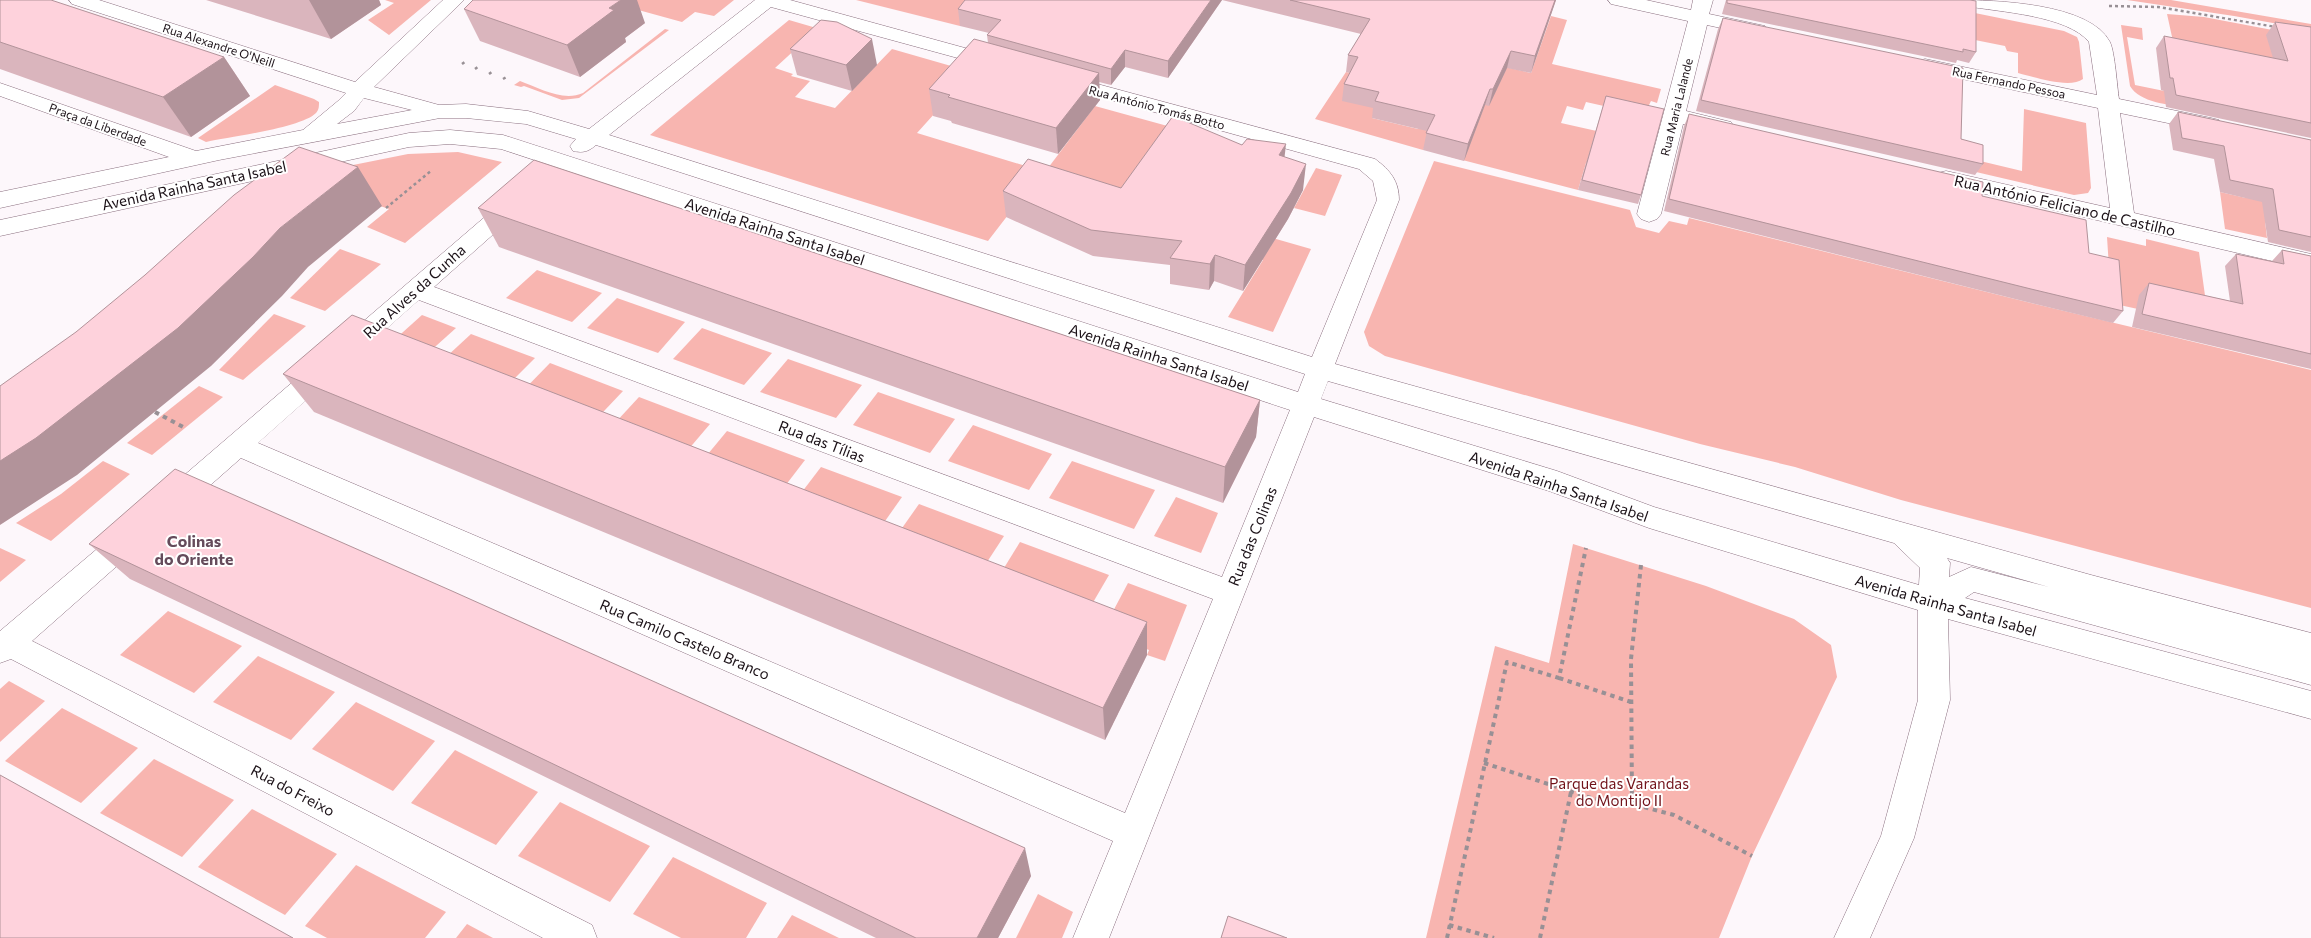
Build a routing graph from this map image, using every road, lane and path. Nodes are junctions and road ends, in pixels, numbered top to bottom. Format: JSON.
{"nodes":[{"id":1,"x":79,"y":0,"type":"edge"},
{"id":2,"x":454,"y":0,"type":"edge"},
{"id":3,"x":767,"y":0,"type":"edge"},
{"id":4,"x":1618,"y":0,"type":"edge"},
{"id":5,"x":1966,"y":0,"type":"edge"},
{"id":6,"x":1701,"y":9,"type":"edge"},
{"id":7,"x":2086,"y":28,"type":"junction"},
{"id":8,"x":2285,"y":28,"type":"edge"},
{"id":9,"x":1777,"y":34,"type":"edge"},
{"id":10,"x":1904,"y":60,"type":"edge"},
{"id":11,"x":466,"y":61,"type":"dead end"},
{"id":12,"x":462,"y":64,"type":"dead end"},
{"id":13,"x":479,"y":66,"type":"dead end"},
{"id":14,"x":475,"y":69,"type":"dead end"},
{"id":15,"x":1020,"y":69,"type":"edge"},
{"id":16,"x":493,"y":71,"type":"dead end"},
{"id":17,"x":489,"y":74,"type":"dead end"},
{"id":18,"x":508,"y":76,"type":"dead end"},
{"id":19,"x":1049,"y":77,"type":"edge"},
{"id":20,"x":503,"y":79,"type":"dead end"},
{"id":21,"x":0,"y":89,"type":"edge"},
{"id":22,"x":359,"y":90,"type":"junction"},
{"id":23,"x":2109,"y":104,"type":"junction"},
{"id":24,"x":440,"y":111,"type":"junction"},
{"id":25,"x":1674,"y":115,"type":"junction"},
{"id":26,"x":2234,"y":130,"type":"edge"},
{"id":27,"x":1740,"y":131,"type":"edge"},
{"id":28,"x":305,"y":137,"type":"junction"},
{"id":29,"x":593,"y":137,"type":"junction"},
{"id":30,"x":339,"y":154,"type":"junction"},
{"id":31,"x":195,"y":158,"type":"junction"},
{"id":32,"x":1343,"y":158,"type":"joint"},
{"id":33,"x":562,"y":160,"type":"junction"},
{"id":34,"x":433,"y":170,"type":"dead end"},
{"id":35,"x":1922,"y":172,"type":"edge"},
{"id":36,"x":298,"y":185,"type":"edge"},
{"id":37,"x":0,"y":200,"type":"edge"},
{"id":38,"x":380,"y":202,"type":"dead end"},
{"id":39,"x":1649,"y":214,"type":"dead end"},
{"id":40,"x":2123,"y":218,"type":"junction"},
{"id":41,"x":0,"y":228,"type":"edge"},
{"id":42,"x":2311,"y":262,"type":"edge"},
{"id":43,"x":416,"y":290,"type":"junction"},
{"id":44,"x":1319,"y":369,"type":"junction"},
{"id":45,"x":1305,"y":404,"type":"junction"},
{"id":46,"x":155,"y":412,"type":"dead end"},
{"id":47,"x":185,"y":428,"type":"dead end"},
{"id":48,"x":237,"y":445,"type":"junction"},
{"id":49,"x":1900,"y":532,"type":"junction"},
{"id":50,"x":1586,"y":548,"type":"dead end"},
{"id":51,"x":1640,"y":565,"type":"dead end"},
{"id":52,"x":1229,"y":592,"type":"junction"},
{"id":53,"x":1933,"y":602,"type":"junction"},
{"id":54,"x":4,"y":646,"type":"edge"},
{"id":55,"x":2311,"y":646,"type":"edge"},
{"id":56,"x":2311,"y":671,"type":"edge"},
{"id":57,"x":1559,"y":678,"type":"junction"},
{"id":58,"x":1631,"y":702,"type":"junction"},
{"id":59,"x":2311,"y":705,"type":"edge"},
{"id":60,"x":1484,"y":763,"type":"junction"},
{"id":61,"x":1571,"y":792,"type":"junction"},
{"id":62,"x":1632,"y":804,"type":"junction"},
{"id":63,"x":1133,"y":833,"type":"junction"},
{"id":64,"x":1752,"y":856,"type":"dead end"},
{"id":65,"x":1449,"y":925,"type":"junction"},
{"id":66,"x":579,"y":938,"type":"edge"},
{"id":67,"x":1091,"y":938,"type":"edge"},
{"id":68,"x":1447,"y":938,"type":"edge"},
{"id":69,"x":1494,"y":938,"type":"edge"},
{"id":70,"x":1540,"y":938,"type":"edge"},
{"id":71,"x":1852,"y":938,"type":"edge"}],
"edges":[{"from":1,"to":22,"type":"street","name":"Rua Alexandre O'Neill"},
{"from":2,"to":22,"type":"street"},
{"from":3,"to":15,"type":"street"},
{"from":3,"to":29,"type":"street","name":"Rua Alves da Cunha"},
{"from":4,"to":6,"type":"street"},
{"from":5,"to":7,"type":"street"},
{"from":6,"to":9,"type":"street"},
{"from":6,"to":25,"type":"street","name":"Rua Maria Lalande"},
{"from":7,"to":8,"type":"path"},
{"from":7,"to":23,"type":"street"},
{"from":10,"to":23,"type":"street","name":"Rua Fernando Pessoa"},
{"from":11,"to":12,"type":"path"},
{"from":13,"to":14,"type":"path"},
{"from":16,"to":17,"type":"path"},
{"from":18,"to":20,"type":"path"},
{"from":19,"to":32,"type":"street","name":"Rua António Tomás Botto"},
{"from":21,"to":31,"type":"street","name":"Praça da Liberdade"},
{"from":22,"to":24,"type":"street","name":"Rua Alexandre O'Neill"},
{"from":22,"to":28,"type":"street"},
{"from":23,"to":26,"type":"street","name":"Rua Fernando Pessoa"},
{"from":23,"to":40,"type":"street"},
{"from":24,"to":28,"type":"street","name":"Avenida Rainha Santa Isabel"},
{"from":24,"to":29,"type":"street","name":"Avenida Rainha Santa Isabel"},
{"from":25,"to":27,"type":"street"},
{"from":25,"to":39,"type":"street","name":"Rua Maria Lalande"},
{"from":28,"to":31,"type":"street","name":"Avenida Rainha Santa Isabel"},
{"from":29,"to":33,"type":"street","name":"Rua Alves da Cunha"},
{"from":29,"to":44,"type":"street","name":"Avenida Rainha Santa Isabel"},
{"from":30,"to":33,"type":"street","name":"Avenida Rainha Santa Isabel"},
{"from":30,"to":36,"type":"street"},
{"from":30,"to":41,"type":"street","name":"Avenida Rainha Santa Isabel"},
{"from":31,"to":37,"type":"street","name":"Avenida Rainha Santa Isabel"},
{"from":32,"to":44,"type":"street","name":"Rua das Colinas"},
{"from":33,"to":43,"type":"street","name":"Rua Alves da Cunha"},
{"from":33,"to":45,"type":"street","name":"Avenida Rainha Santa Isabel"},
{"from":34,"to":38,"type":"path"},
{"from":35,"to":40,"type":"street","name":"Rua António Feliciano de Castilho"},
{"from":40,"to":42,"type":"street","name":"Rua António Feliciano de Castilho"},
{"from":43,"to":48,"type":"street","name":"Rua Alves da Cunha"},
{"from":43,"to":52,"type":"street","name":"Rua das Tílias"},
{"from":44,"to":45,"type":"street","name":"Rua das Colinas"},
{"from":44,"to":49,"type":"street","name":"Avenida Rainha Santa Isabel"},
{"from":45,"to":52,"type":"street","name":"Rua das Colinas"},
{"from":45,"to":53,"type":"street","name":"Avenida Rainha Santa Isabel"},
{"from":46,"to":47,"type":"path"},
{"from":48,"to":54,"type":"street","name":"Rua Alves da Cunha"},
{"from":48,"to":63,"type":"street","name":"Rua Camilo Castelo Branco"},
{"from":49,"to":53,"type":"street"},
{"from":49,"to":55,"type":"street","name":"Avenida Rainha Santa Isabel"},
{"from":50,"to":57,"type":"path"},
{"from":51,"to":58,"type":"path"},
{"from":52,"to":63,"type":"street","name":"Rua das Colinas"},
{"from":53,"to":56,"type":"street"},
{"from":53,"to":59,"type":"street","name":"Avenida Rainha Santa Isabel"},
{"from":53,"to":71,"type":"street"},
{"from":54,"to":66,"type":"street","name":"Rua do Freixo"},
{"from":57,"to":58,"type":"path"},
{"from":57,"to":60,"type":"path"},
{"from":58,"to":62,"type":"path"},
{"from":60,"to":61,"type":"path"},
{"from":60,"to":65,"type":"path"},
{"from":61,"to":62,"type":"path"},
{"from":61,"to":70,"type":"path"},
{"from":62,"to":64,"type":"path"},
{"from":63,"to":67,"type":"street","name":"Rua das Colinas"},
{"from":65,"to":68,"type":"path"},
{"from":65,"to":69,"type":"path"}]}
